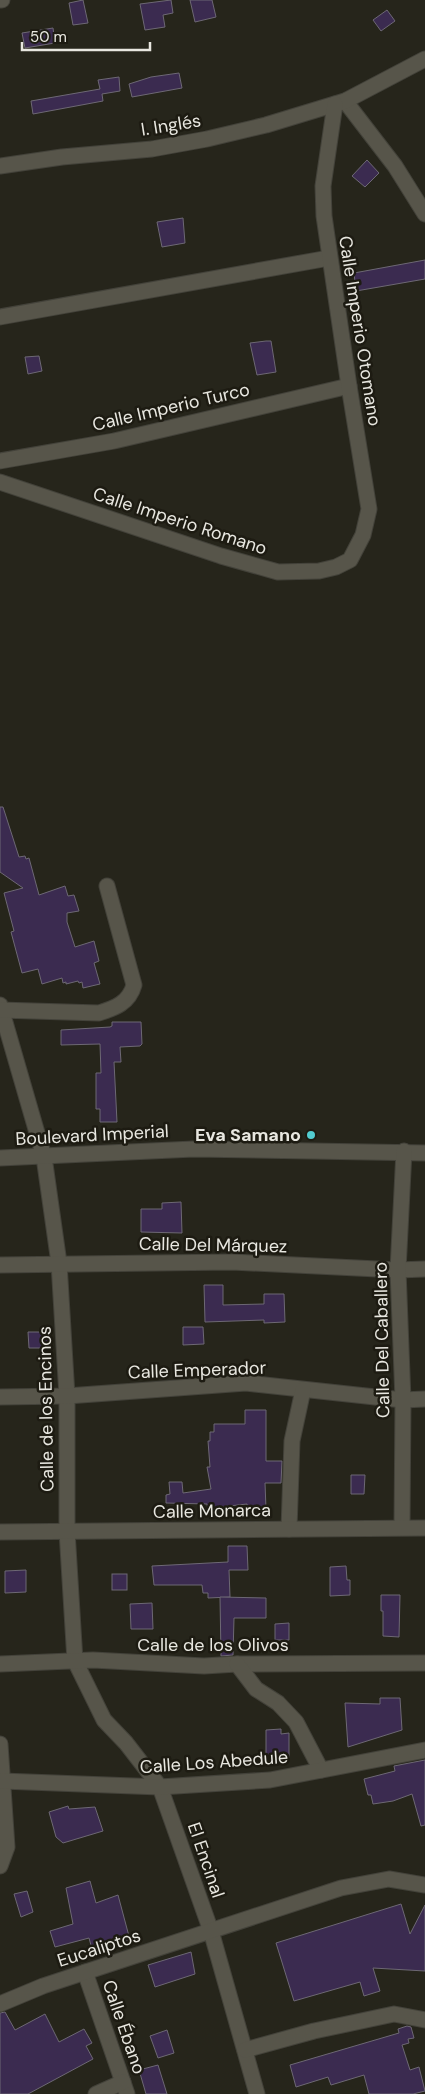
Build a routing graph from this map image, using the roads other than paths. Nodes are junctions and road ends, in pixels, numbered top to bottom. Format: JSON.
{"nodes":[{"id":1,"x":425,"y":59,"type":"edge"},
{"id":2,"x":340,"y":103,"type":"junction"},
{"id":3,"x":0,"y":166,"type":"edge"},
{"id":4,"x":425,"y":214,"type":"edge"},
{"id":5,"x":329,"y":258,"type":"junction"},
{"id":6,"x":0,"y":317,"type":"edge"},
{"id":7,"x":349,"y":386,"type":"junction"},
{"id":8,"x":0,"y":460,"type":"edge"},
{"id":9,"x":0,"y":482,"type":"edge"},
{"id":10,"x":350,"y":560,"type":"joint"},
{"id":11,"x":107,"y":886,"type":"dead end"},
{"id":12,"x":0,"y":1009,"type":"edge"},
{"id":13,"x":404,"y":1151,"type":"junction"},
{"id":14,"x":425,"y":1153,"type":"edge"},
{"id":15,"x":44,"y":1157,"type":"junction"},
{"id":16,"x":0,"y":1158,"type":"edge"},
{"id":17,"x":59,"y":1263,"type":"junction"},
{"id":18,"x":0,"y":1265,"type":"edge"},
{"id":19,"x":425,"y":1269,"type":"edge"},
{"id":20,"x":398,"y":1270,"type":"junction"},
{"id":21,"x":303,"y":1390,"type":"junction"},
{"id":22,"x":67,"y":1396,"type":"junction"},
{"id":23,"x":0,"y":1397,"type":"edge"},
{"id":24,"x":425,"y":1399,"type":"edge"},
{"id":25,"x":403,"y":1400,"type":"junction"},
{"id":26,"x":402,"y":1527,"type":"junction"},
{"id":27,"x":425,"y":1528,"type":"edge"},
{"id":28,"x":289,"y":1529,"type":"junction"},
{"id":29,"x":67,"y":1531,"type":"junction"},
{"id":30,"x":0,"y":1532,"type":"edge"},
{"id":31,"x":75,"y":1660,"type":"junction"},
{"id":32,"x":0,"y":1664,"type":"edge"},
{"id":33,"x":238,"y":1664,"type":"junction"},
{"id":34,"x":425,"y":1664,"type":"edge"},
{"id":35,"x":0,"y":1744,"type":"edge"},
{"id":36,"x":425,"y":1750,"type":"edge"},
{"id":37,"x":321,"y":1770,"type":"junction"},
{"id":38,"x":2,"y":1780,"type":"junction"},
{"id":39,"x":160,"y":1787,"type":"junction"},
{"id":40,"x":0,"y":1866,"type":"edge"},
{"id":41,"x":425,"y":1885,"type":"edge"},
{"id":42,"x":211,"y":1931,"type":"junction"},
{"id":43,"x":85,"y":1972,"type":"junction"},
{"id":44,"x":0,"y":2004,"type":"edge"},
{"id":45,"x":425,"y":2020,"type":"edge"},
{"id":46,"x":245,"y":2050,"type":"junction"},
{"id":47,"x":125,"y":2088,"type":"edge"},
{"id":48,"x":96,"y":2094,"type":"edge"},
{"id":49,"x":257,"y":2094,"type":"edge"}],
"edges":[{"from":1,"to":2,"type":"street"},
{"from":2,"to":3,"type":"street","name":"I. Inglés"},
{"from":2,"to":4,"type":"street"},
{"from":2,"to":5,"type":"street","name":"Calle Imperio Otomano"},
{"from":5,"to":6,"type":"street"},
{"from":5,"to":7,"type":"street","name":"Calle Imperio Otomano"},
{"from":7,"to":8,"type":"street","name":"Calle Imperio Turco"},
{"from":7,"to":10,"type":"street","name":"Calle Imperio Otomano"},
{"from":9,"to":10,"type":"street","name":"Calle Imperio Romano"},
{"from":11,"to":12,"type":"street"},
{"from":12,"to":15,"type":"street"},
{"from":13,"to":14,"type":"street","name":"Boulevard Imperial"},
{"from":13,"to":15,"type":"street","name":"Boulevard Imperial"},
{"from":13,"to":20,"type":"street","name":"Calle Del Caballero"},
{"from":15,"to":16,"type":"street","name":"Boulevard Imperial"},
{"from":15,"to":17,"type":"street","name":"Calle de los Encinos"},
{"from":17,"to":18,"type":"street","name":"Calle Del Márquez"},
{"from":17,"to":20,"type":"street","name":"Calle Del Márquez"},
{"from":17,"to":22,"type":"street","name":"Calle de los Encinos"},
{"from":19,"to":20,"type":"street","name":"Calle Del Márquez"},
{"from":20,"to":25,"type":"street","name":"Calle Del Caballero"},
{"from":21,"to":22,"type":"street","name":"Calle Emperador"},
{"from":21,"to":25,"type":"street","name":"Calle Emperador"},
{"from":21,"to":28,"type":"street"},
{"from":22,"to":23,"type":"street","name":"Calle Emperador"},
{"from":22,"to":29,"type":"street","name":"Calle de los Encinos"},
{"from":24,"to":25,"type":"street","name":"Calle Emperador"},
{"from":25,"to":26,"type":"street","name":"Calle Del Caballero"},
{"from":26,"to":27,"type":"street","name":"Calle Monarca"},
{"from":26,"to":28,"type":"street","name":"Calle Monarca"},
{"from":28,"to":29,"type":"street","name":"Calle Monarca"},
{"from":29,"to":30,"type":"street","name":"Calle Monarca"},
{"from":29,"to":31,"type":"street","name":"Calle de los Encinos"},
{"from":31,"to":32,"type":"street","name":"Calle de los Olivos"},
{"from":31,"to":33,"type":"street","name":"Calle de los Olivos"},
{"from":31,"to":39,"type":"street","name":"El Encinal"},
{"from":33,"to":34,"type":"street","name":"Calle de los Olivos"},
{"from":33,"to":37,"type":"street"},
{"from":35,"to":38,"type":"street"},
{"from":36,"to":37,"type":"street","name":"Calle Los Abedule"},
{"from":37,"to":39,"type":"street","name":"Calle Los Abedule"},
{"from":38,"to":39,"type":"street","name":"Calle Los Abedule"},
{"from":38,"to":40,"type":"street"},
{"from":39,"to":42,"type":"street","name":"El Encinal"},
{"from":41,"to":42,"type":"street","name":"Eucaliptos"},
{"from":42,"to":43,"type":"street","name":"Eucaliptos"},
{"from":42,"to":46,"type":"street","name":"El Encinal"},
{"from":43,"to":44,"type":"street","name":"Eucaliptos"},
{"from":43,"to":47,"type":"street","name":"Calle Ébano"},
{"from":45,"to":46,"type":"street"},
{"from":46,"to":49,"type":"street","name":"El Encinal"},
{"from":47,"to":48,"type":"street"}]}
